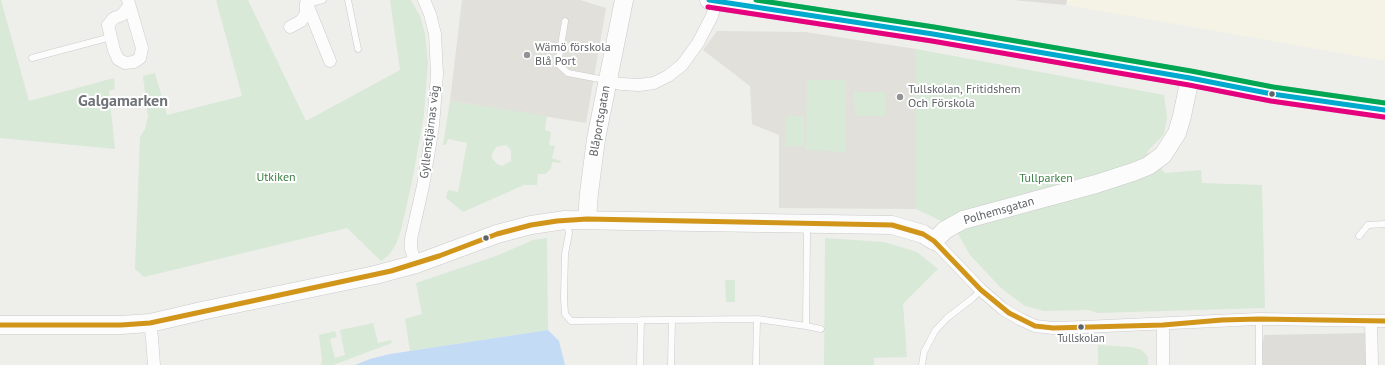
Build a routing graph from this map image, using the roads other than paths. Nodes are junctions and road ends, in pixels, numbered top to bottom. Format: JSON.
{"nodes":[{"id":1,"x":323,"y":0,"type":"edge"},
{"id":2,"x":348,"y":0,"type":"edge"},
{"id":3,"x":424,"y":0,"type":"edge"},
{"id":4,"x":624,"y":0,"type":"edge"},
{"id":5,"x":713,"y":0,"type":"edge"},
{"id":6,"x":306,"y":2,"type":"edge"},
{"id":7,"x":129,"y":3,"type":"edge"},
{"id":8,"x":565,"y":21,"type":"dead end"},
{"id":9,"x":290,"y":28,"type":"dead end"},
{"id":10,"x":111,"y":37,"type":"junction"},
{"id":11,"x":358,"y":49,"type":"dead end"},
{"id":12,"x":32,"y":58,"type":"dead end"},
{"id":13,"x":330,"y":61,"type":"dead end"},
{"id":14,"x":1190,"y":78,"type":"junction"},
{"id":15,"x":607,"y":81,"type":"junction"},
{"id":16,"x":1385,"y":110,"type":"edge"},
{"id":17,"x":587,"y":219,"type":"junction"},
{"id":18,"x":565,"y":220,"type":"junction"},
{"id":19,"x":804,"y":224,"type":"junction"},
{"id":20,"x":1385,"y":224,"type":"edge"},
{"id":21,"x":1359,"y":236,"type":"dead end"},
{"id":22,"x":934,"y":241,"type":"junction"},
{"id":23,"x":416,"y":264,"type":"junction"},
{"id":24,"x":982,"y":290,"type":"junction"},
{"id":25,"x":757,"y":319,"type":"junction"},
{"id":26,"x":641,"y":320,"type":"junction"},
{"id":27,"x":672,"y":320,"type":"junction"},
{"id":28,"x":1259,"y":320,"type":"junction"},
{"id":29,"x":1371,"y":321,"type":"junction"},
{"id":30,"x":1385,"y":321,"type":"edge"},
{"id":31,"x":150,"y":323,"type":"junction"},
{"id":32,"x":0,"y":325,"type":"edge"},
{"id":33,"x":1163,"y":325,"type":"junction"},
{"id":34,"x":806,"y":326,"type":"junction"},
{"id":35,"x":821,"y":329,"type":"dead end"},
{"id":36,"x":154,"y":365,"type":"edge"},
{"id":37,"x":640,"y":365,"type":"edge"},
{"id":38,"x":671,"y":365,"type":"edge"},
{"id":39,"x":756,"y":365,"type":"edge"},
{"id":40,"x":922,"y":365,"type":"edge"},
{"id":41,"x":1163,"y":365,"type":"edge"},
{"id":42,"x":1259,"y":365,"type":"edge"},
{"id":43,"x":1372,"y":365,"type":"edge"}],
"edges":[{"from":1,"to":6,"type":"lane"},
{"from":2,"to":11,"type":"lane"},
{"from":3,"to":23,"type":"street","name":"Gyllenstjärnas väg"},
{"from":4,"to":15,"type":"street","name":"Blåportsgatan"},
{"from":5,"to":14,"type":"street"},
{"from":5,"to":15,"type":"street"},
{"from":6,"to":9,"type":"street"},
{"from":6,"to":13,"type":"street"},
{"from":7,"to":10,"type":"street"},
{"from":7,"to":10,"type":"street"},
{"from":8,"to":15,"type":"lane"},
{"from":10,"to":12,"type":"lane"},
{"from":14,"to":16,"type":"street"},
{"from":14,"to":22,"type":"street","name":"Polhemsgatan"},
{"from":15,"to":17,"type":"street","name":"Blåportsgatan"},
{"from":17,"to":18,"type":"street"},
{"from":17,"to":19,"type":"street"},
{"from":18,"to":23,"type":"street"},
{"from":18,"to":26,"type":"lane"},
{"from":19,"to":22,"type":"street"},
{"from":19,"to":34,"type":"lane"},
{"from":20,"to":21,"type":"lane"},
{"from":22,"to":24,"type":"street"},
{"from":23,"to":31,"type":"street"},
{"from":24,"to":33,"type":"street"},
{"from":24,"to":40,"type":"lane"},
{"from":25,"to":27,"type":"lane"},
{"from":25,"to":34,"type":"lane"},
{"from":25,"to":39,"type":"lane"},
{"from":26,"to":27,"type":"lane"},
{"from":26,"to":37,"type":"lane"},
{"from":27,"to":38,"type":"lane"},
{"from":28,"to":29,"type":"street"},
{"from":28,"to":33,"type":"street"},
{"from":28,"to":42,"type":"lane"},
{"from":29,"to":30,"type":"street"},
{"from":29,"to":43,"type":"street"},
{"from":31,"to":32,"type":"street"},
{"from":31,"to":36,"type":"street"},
{"from":33,"to":41,"type":"street"},
{"from":34,"to":35,"type":"lane"}]}
